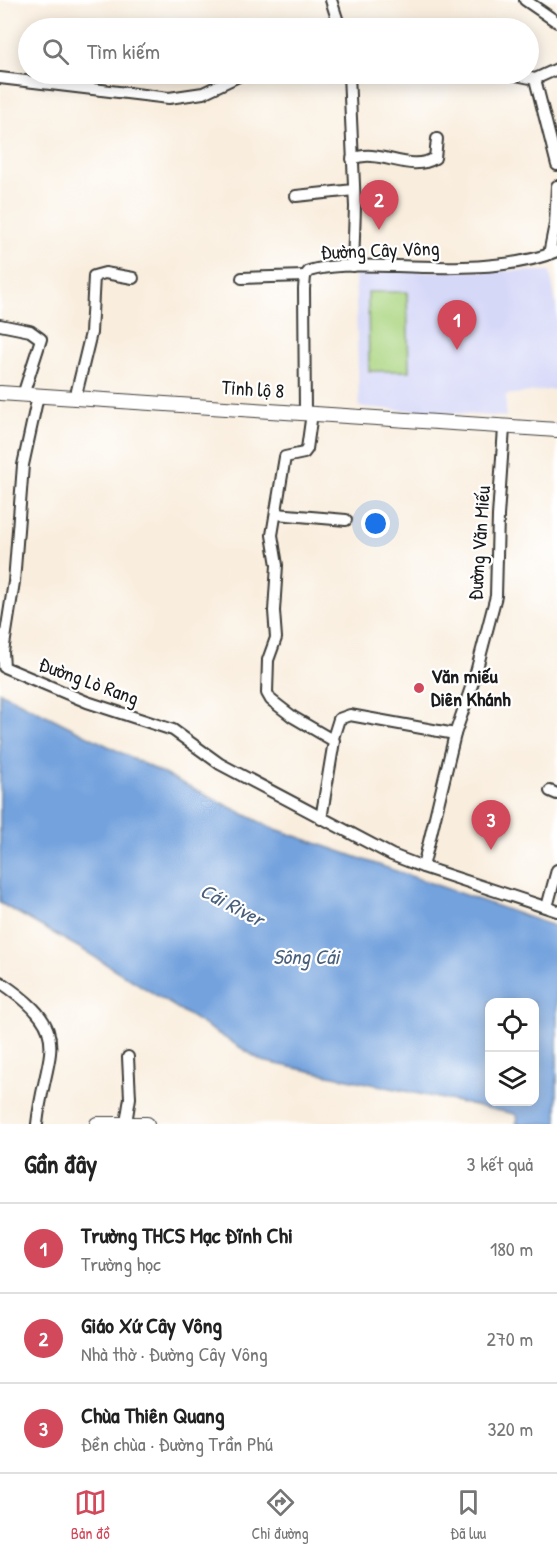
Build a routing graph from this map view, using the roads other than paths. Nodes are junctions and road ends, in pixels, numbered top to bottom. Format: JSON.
{"nodes":[{"id":1,"x":331,"y":0,"type":"edge"},
{"id":2,"x":525,"y":0,"type":"edge"},
{"id":3,"x":337,"y":18,"type":"edge"},
{"id":4,"x":557,"y":22,"type":"edge"},
{"id":5,"x":557,"y":69,"type":"edge"},
{"id":6,"x":539,"y":77,"type":"edge"},
{"id":7,"x":0,"y":78,"type":"edge"},
{"id":8,"x":18,"y":80,"type":"edge"},
{"id":9,"x":51,"y":84,"type":"edge"},
{"id":10,"x":222,"y":84,"type":"edge"},
{"id":11,"x":349,"y":84,"type":"edge"},
{"id":12,"x":536,"y":84,"type":"edge"},
{"id":13,"x":437,"y":139,"type":"dead end"},
{"id":14,"x":351,"y":159,"type":"junction"},
{"id":15,"x":557,"y":165,"type":"edge"},
{"id":16,"x":557,"y":186,"type":"edge"},
{"id":17,"x":354,"y":190,"type":"junction"},
{"id":18,"x":296,"y":196,"type":"dead end"},
{"id":19,"x":553,"y":253,"type":"edge"},
{"id":20,"x":353,"y":266,"type":"junction"},
{"id":21,"x":305,"y":276,"type":"junction"},
{"id":22,"x":133,"y":278,"type":"dead end"},
{"id":23,"x":242,"y":278,"type":"dead end"},
{"id":24,"x":0,"y":325,"type":"edge"},
{"id":25,"x":0,"y":393,"type":"edge"},
{"id":26,"x":23,"y":395,"type":"junction"},
{"id":27,"x":38,"y":396,"type":"junction"},
{"id":28,"x":75,"y":399,"type":"junction"},
{"id":29,"x":308,"y":413,"type":"junction"},
{"id":30,"x":504,"y":428,"type":"junction"},
{"id":31,"x":557,"y":429,"type":"edge"},
{"id":32,"x":276,"y":514,"type":"junction"},
{"id":33,"x":346,"y":520,"type":"dead end"},
{"id":34,"x":455,"y":734,"type":"junction"},
{"id":35,"x":333,"y":738,"type":"junction"},
{"id":36,"x":321,"y":819,"type":"junction"},
{"id":37,"x":423,"y":867,"type":"junction"},
{"id":38,"x":557,"y":870,"type":"edge"},
{"id":39,"x":552,"y":909,"type":"edge"},
{"id":40,"x":0,"y":982,"type":"edge"},
{"id":41,"x":128,"y":1057,"type":"dead end"},
{"id":42,"x":126,"y":1123,"type":"edge"},
{"id":43,"x":37,"y":1124,"type":"edge"},
{"id":44,"x":97,"y":1124,"type":"edge"},
{"id":45,"x":144,"y":1124,"type":"edge"}],
"edges":[{"from":1,"to":3,"type":"street"},
{"from":2,"to":4,"type":"street"},
{"from":5,"to":6,"type":"street"},
{"from":7,"to":8,"type":"street"},
{"from":9,"to":10,"type":"street"},
{"from":11,"to":14,"type":"street"},
{"from":12,"to":15,"type":"street"},
{"from":13,"to":14,"type":"street"},
{"from":14,"to":17,"type":"street"},
{"from":16,"to":19,"type":"street"},
{"from":17,"to":18,"type":"street"},
{"from":17,"to":20,"type":"street"},
{"from":19,"to":20,"type":"street","name":"Đường Cây Vông"},
{"from":20,"to":21,"type":"street","name":"Đường Cây Vông"},
{"from":21,"to":23,"type":"street"},
{"from":21,"to":29,"type":"street","name":"Đường Cây Vông"},
{"from":22,"to":28,"type":"street"},
{"from":24,"to":26,"type":"street"},
{"from":25,"to":26,"type":"main road","name":"Tỉnh lộ 8"},
{"from":26,"to":27,"type":"main road","name":"Tỉnh lộ 8"},
{"from":27,"to":28,"type":"main road","name":"Tỉnh lộ 8"},
{"from":27,"to":36,"type":"street","name":"Đường Lò Rang"},
{"from":28,"to":29,"type":"main road","name":"Tỉnh lộ 8"},
{"from":29,"to":30,"type":"main road","name":"Tỉnh lộ 8"},
{"from":29,"to":32,"type":"street","name":"Đường Cây Vông"},
{"from":30,"to":31,"type":"main road","name":"Tỉnh lộ 8"},
{"from":30,"to":34,"type":"street","name":"Đường Văn Miếu"},
{"from":32,"to":33,"type":"street"},
{"from":32,"to":35,"type":"street"},
{"from":34,"to":35,"type":"street"},
{"from":34,"to":37,"type":"street","name":"Đường Văn Miếu"},
{"from":35,"to":36,"type":"street"},
{"from":36,"to":37,"type":"street"},
{"from":37,"to":39,"type":"street"},
{"from":38,"to":39,"type":"street"},
{"from":40,"to":43,"type":"street"},
{"from":41,"to":42,"type":"street"},
{"from":42,"to":44,"type":"main road"},
{"from":42,"to":45,"type":"main road"}]}
